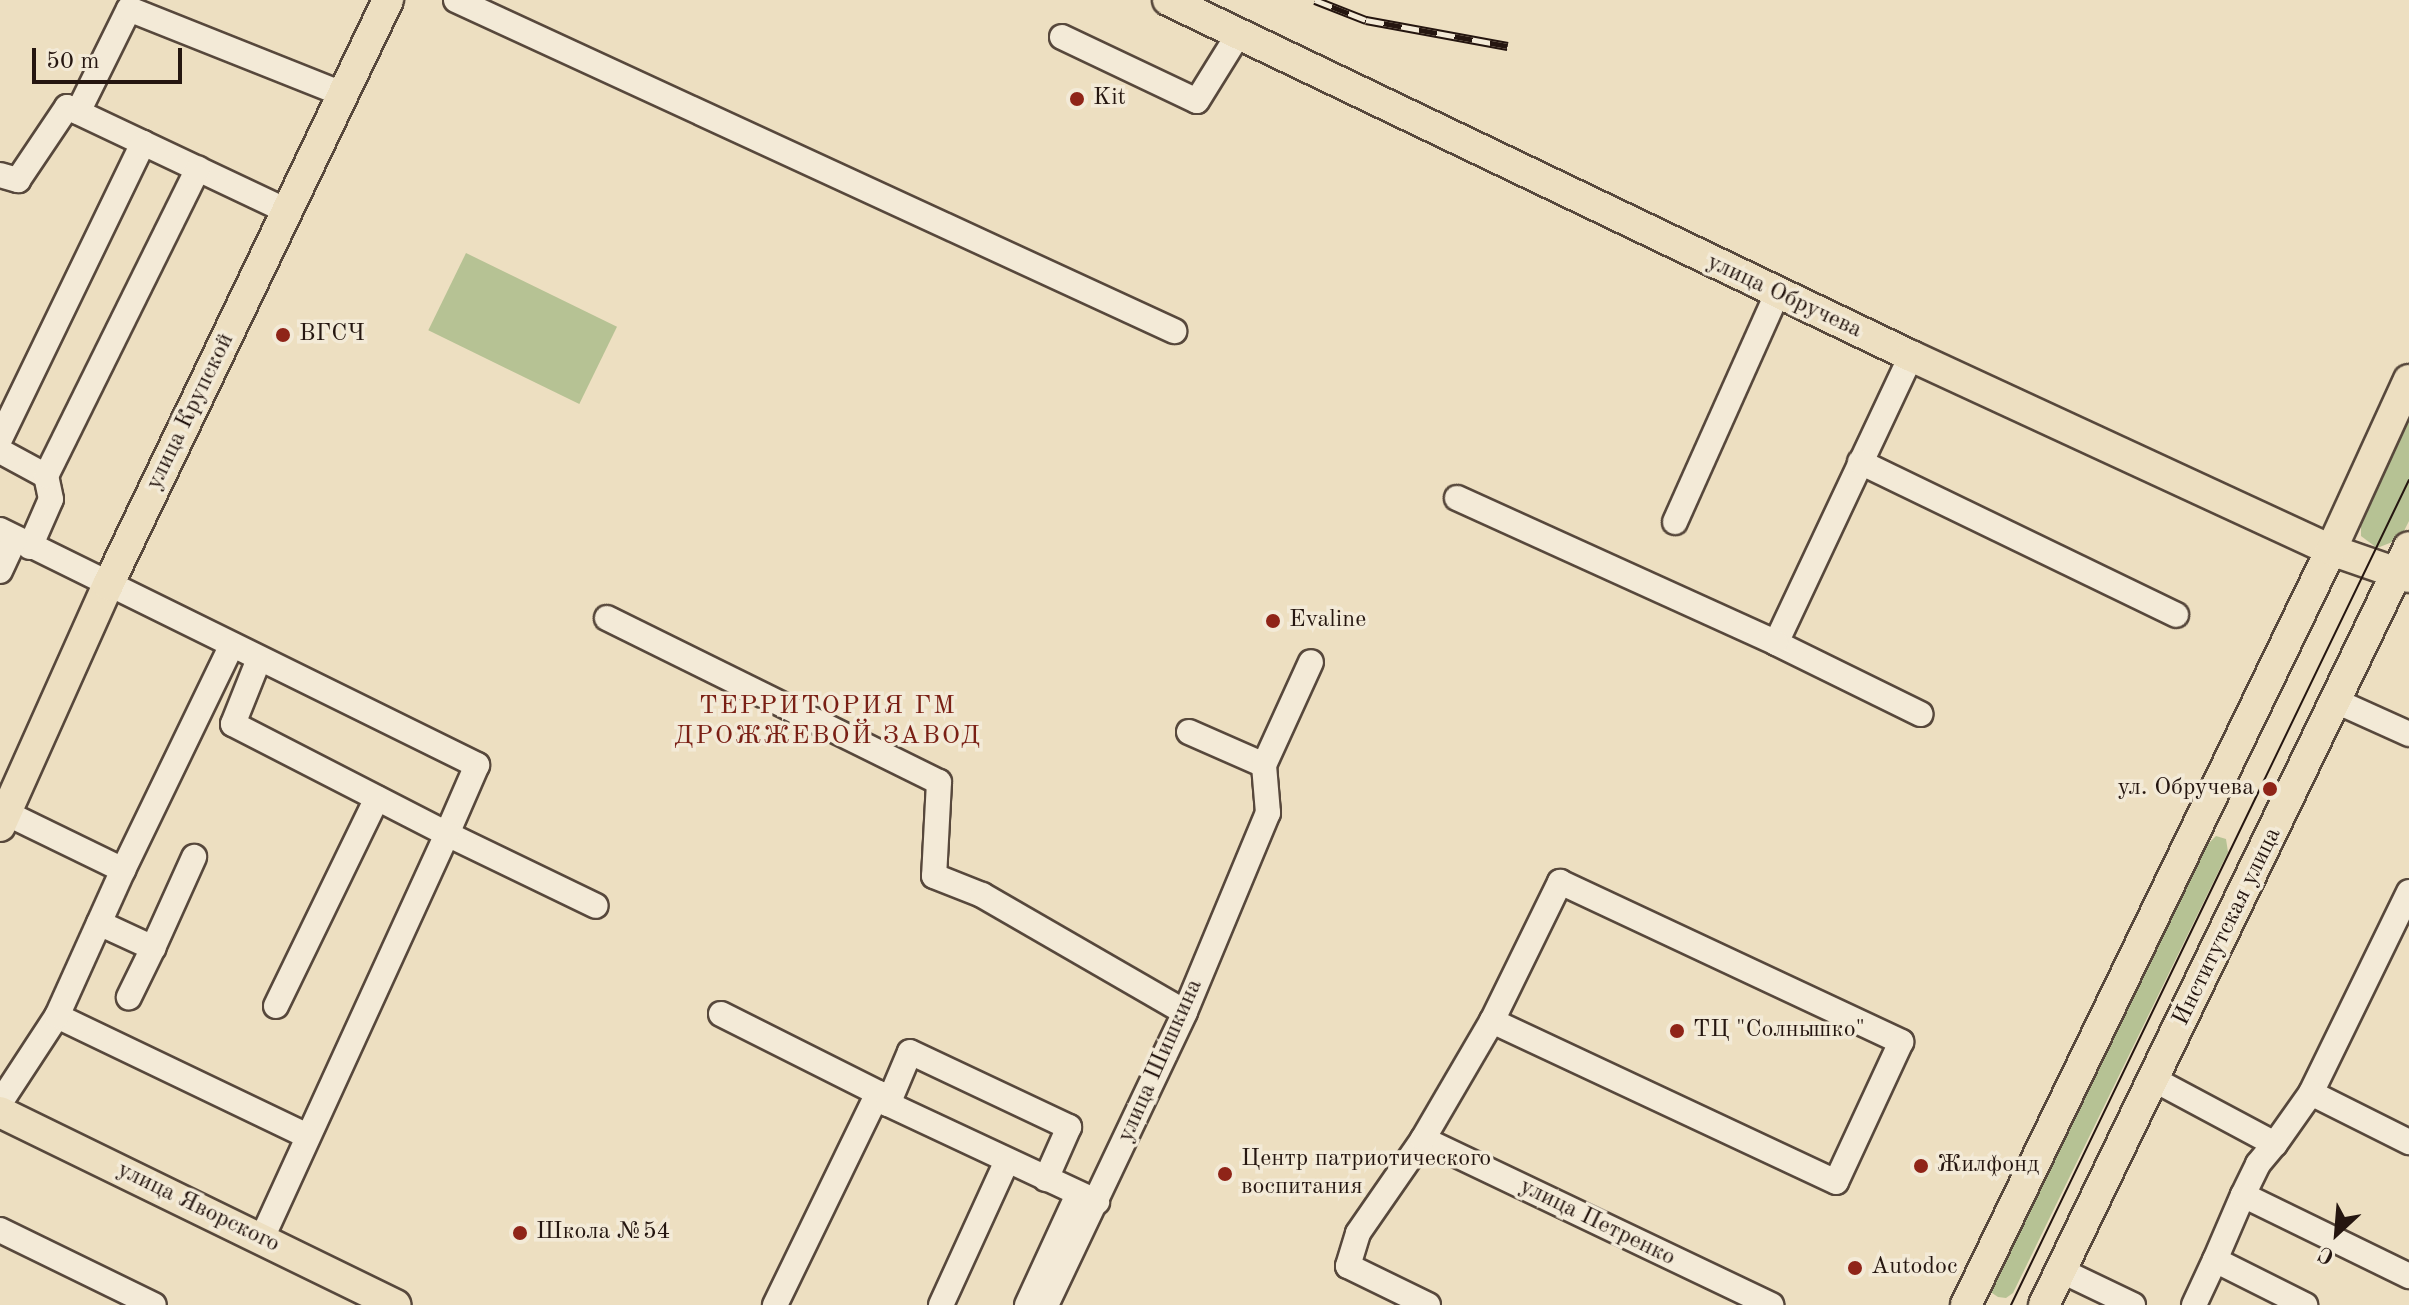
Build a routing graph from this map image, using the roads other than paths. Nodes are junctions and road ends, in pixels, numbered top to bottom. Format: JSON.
{"nodes":[{"id":1,"x":388,"y":0,"type":"edge"},
{"id":2,"x":456,"y":0,"type":"edge"},
{"id":3,"x":1168,"y":0,"type":"edge"},
{"id":4,"x":1238,"y":35,"type":"junction"},
{"id":5,"x":1062,"y":37,"type":"dead end"},
{"id":6,"x":343,"y":94,"type":"junction"},
{"id":7,"x":78,"y":112,"type":"junction"},
{"id":8,"x":143,"y":143,"type":"junction"},
{"id":9,"x":198,"y":169,"type":"junction"},
{"id":10,"x":0,"y":175,"type":"edge"},
{"id":11,"x":287,"y":211,"type":"junction"},
{"id":12,"x":1777,"y":294,"type":"junction"},
{"id":13,"x":1174,"y":331,"type":"dead end"},
{"id":14,"x":1911,"y":356,"type":"junction"},
{"id":15,"x":2409,"y":380,"type":"edge"},
{"id":16,"x":0,"y":439,"type":"edge"},
{"id":17,"x":0,"y":451,"type":"edge"},
{"id":18,"x":1860,"y":462,"type":"junction"},
{"id":19,"x":46,"y":476,"type":"junction"},
{"id":20,"x":1457,"y":498,"type":"dead end"},
{"id":21,"x":1675,"y":522,"type":"dead end"},
{"id":22,"x":15,"y":539,"type":"edge"},
{"id":23,"x":2331,"y":550,"type":"junction"},
{"id":24,"x":2405,"y":565,"type":"edge"},
{"id":25,"x":0,"y":571,"type":"edge"},
{"id":26,"x":108,"y":585,"type":"junction"},
{"id":27,"x":2176,"y":615,"type":"dead end"},
{"id":28,"x":607,"y":618,"type":"dead end"},
{"id":29,"x":1776,"y":643,"type":"junction"},
{"id":30,"x":232,"y":645,"type":"junction"},
{"id":31,"x":259,"y":659,"type":"junction"},
{"id":32,"x":1311,"y":662,"type":"dead end"},
{"id":33,"x":2336,"y":701,"type":"junction"},
{"id":34,"x":1920,"y":714,"type":"dead end"},
{"id":35,"x":1189,"y":732,"type":"dead end"},
{"id":36,"x":2409,"y":734,"type":"edge"},
{"id":37,"x":1264,"y":765,"type":"junction"},
{"id":38,"x":377,"y":798,"type":"junction"},
{"id":39,"x":2,"y":816,"type":"edge"},
{"id":40,"x":447,"y":834,"type":"junction"},
{"id":41,"x":194,"y":857,"type":"dead end"},
{"id":42,"x":123,"y":870,"type":"junction"},
{"id":43,"x":2409,"y":892,"type":"edge"},
{"id":44,"x":596,"y":906,"type":"dead end"},
{"id":45,"x":99,"y":923,"type":"junction"},
{"id":46,"x":153,"y":948,"type":"junction"},
{"id":47,"x":129,"y":997,"type":"dead end"},
{"id":48,"x":276,"y":1006,"type":"dead end"},
{"id":49,"x":1185,"y":1012,"type":"junction"},
{"id":50,"x":721,"y":1014,"type":"dead end"},
{"id":51,"x":57,"y":1016,"type":"junction"},
{"id":52,"x":1492,"y":1021,"type":"junction"},
{"id":53,"x":2155,"y":1080,"type":"junction"},
{"id":54,"x":2311,"y":1093,"type":"junction"},
{"id":55,"x":883,"y":1099,"type":"junction"},
{"id":56,"x":0,"y":1103,"type":"edge"},
{"id":57,"x":0,"y":1112,"type":"edge"},
{"id":58,"x":308,"y":1136,"type":"junction"},
{"id":59,"x":1423,"y":1139,"type":"junction"},
{"id":60,"x":2409,"y":1142,"type":"edge"},
{"id":61,"x":2275,"y":1144,"type":"junction"},
{"id":62,"x":1007,"y":1161,"type":"junction"},
{"id":63,"x":1046,"y":1179,"type":"junction"},
{"id":64,"x":2243,"y":1195,"type":"junction"},
{"id":65,"x":1087,"y":1198,"type":"junction"},
{"id":66,"x":0,"y":1230,"type":"edge"},
{"id":67,"x":262,"y":1238,"type":"junction"},
{"id":68,"x":2215,"y":1260,"type":"junction"},
{"id":69,"x":2060,"y":1270,"type":"junction"},
{"id":70,"x":2409,"y":1276,"type":"edge"},
{"id":71,"x":154,"y":1305,"type":"edge"},
{"id":72,"x":395,"y":1305,"type":"edge"},
{"id":73,"x":775,"y":1305,"type":"edge"},
{"id":74,"x":941,"y":1305,"type":"edge"},
{"id":75,"x":1027,"y":1305,"type":"edge"},
{"id":76,"x":1046,"y":1305,"type":"edge"},
{"id":77,"x":1428,"y":1305,"type":"edge"},
{"id":78,"x":1771,"y":1305,"type":"edge"},
{"id":79,"x":1966,"y":1305,"type":"edge"},
{"id":80,"x":2044,"y":1305,"type":"edge"},
{"id":81,"x":2133,"y":1305,"type":"edge"},
{"id":82,"x":2194,"y":1305,"type":"edge"},
{"id":83,"x":2305,"y":1305,"type":"edge"}],
"edges":[{"from":1,"to":6,"type":"main road","name":"улица Крупской"},
{"from":2,"to":13,"type":"street"},
{"from":3,"to":4,"type":"main road","name":"улица Обручева"},
{"from":4,"to":5,"type":"street"},
{"from":4,"to":12,"type":"main road","name":"улица Обручева"},
{"from":6,"to":7,"type":"street"},
{"from":6,"to":11,"type":"main road","name":"улица Крупской"},
{"from":7,"to":8,"type":"street"},
{"from":7,"to":10,"type":"street"},
{"from":8,"to":9,"type":"street"},
{"from":8,"to":16,"type":"street"},
{"from":9,"to":11,"type":"street"},
{"from":9,"to":19,"type":"street"},
{"from":11,"to":26,"type":"main road","name":"улица Крупской"},
{"from":12,"to":14,"type":"main road","name":"улица Обручева"},
{"from":12,"to":21,"type":"street"},
{"from":14,"to":18,"type":"street"},
{"from":14,"to":23,"type":"main road","name":"улица Обручева"},
{"from":15,"to":23,"type":"main road"},
{"from":17,"to":19,"type":"street"},
{"from":18,"to":27,"type":"street"},
{"from":18,"to":29,"type":"street"},
{"from":19,"to":22,"type":"street"},
{"from":20,"to":29,"type":"street"},
{"from":22,"to":25,"type":"street"},
{"from":22,"to":26,"type":"street"},
{"from":23,"to":24,"type":"main road","name":"улица Обручева"},
{"from":23,"to":79,"type":"main road"},
{"from":24,"to":33,"type":"main road","name":"Институтская улица"},
{"from":26,"to":30,"type":"street"},
{"from":26,"to":39,"type":"main road","name":"улица Крупской"},
{"from":28,"to":49,"type":"street"},
{"from":29,"to":34,"type":"street"},
{"from":30,"to":31,"type":"street"},
{"from":30,"to":42,"type":"street"},
{"from":31,"to":38,"type":"street"},
{"from":31,"to":40,"type":"street"},
{"from":32,"to":37,"type":"street"},
{"from":33,"to":36,"type":"street"},
{"from":33,"to":53,"type":"main road","name":"Институтская улица"},
{"from":35,"to":37,"type":"street"},
{"from":37,"to":49,"type":"street","name":"улица Шишкина"},
{"from":38,"to":40,"type":"street"},
{"from":38,"to":48,"type":"street"},
{"from":39,"to":42,"type":"street"},
{"from":40,"to":44,"type":"street"},
{"from":40,"to":58,"type":"street"},
{"from":41,"to":46,"type":"street"},
{"from":42,"to":45,"type":"street"},
{"from":43,"to":54,"type":"street"},
{"from":45,"to":46,"type":"street"},
{"from":45,"to":51,"type":"street"},
{"from":46,"to":47,"type":"street"},
{"from":49,"to":65,"type":"street","name":"улица Шишкина"},
{"from":50,"to":55,"type":"street"},
{"from":51,"to":56,"type":"street"},
{"from":51,"to":58,"type":"street"},
{"from":52,"to":52,"type":"street"},
{"from":52,"to":59,"type":"street"},
{"from":53,"to":61,"type":"street"},
{"from":53,"to":69,"type":"main road","name":"Институтская улица"},
{"from":54,"to":60,"type":"street"},
{"from":54,"to":61,"type":"street"},
{"from":55,"to":62,"type":"street"},
{"from":55,"to":63,"type":"street"},
{"from":55,"to":73,"type":"street"},
{"from":57,"to":67,"type":"main road","name":"улица Яворского"},
{"from":58,"to":67,"type":"street"},
{"from":59,"to":77,"type":"street"},
{"from":59,"to":78,"type":"street","name":"улица Петренко"},
{"from":61,"to":64,"type":"street"},
{"from":62,"to":63,"type":"street"},
{"from":62,"to":74,"type":"street"},
{"from":63,"to":65,"type":"street"},
{"from":64,"to":68,"type":"street"},
{"from":64,"to":70,"type":"street"},
{"from":65,"to":75,"type":"street"},
{"from":65,"to":76,"type":"street","name":"улица Шишкина"},
{"from":66,"to":71,"type":"street"},
{"from":67,"to":72,"type":"main road","name":"улица Яворского"},
{"from":68,"to":82,"type":"street"},
{"from":68,"to":83,"type":"street"},
{"from":69,"to":80,"type":"main road","name":"Институтская улица"},
{"from":69,"to":81,"type":"street"}]}
